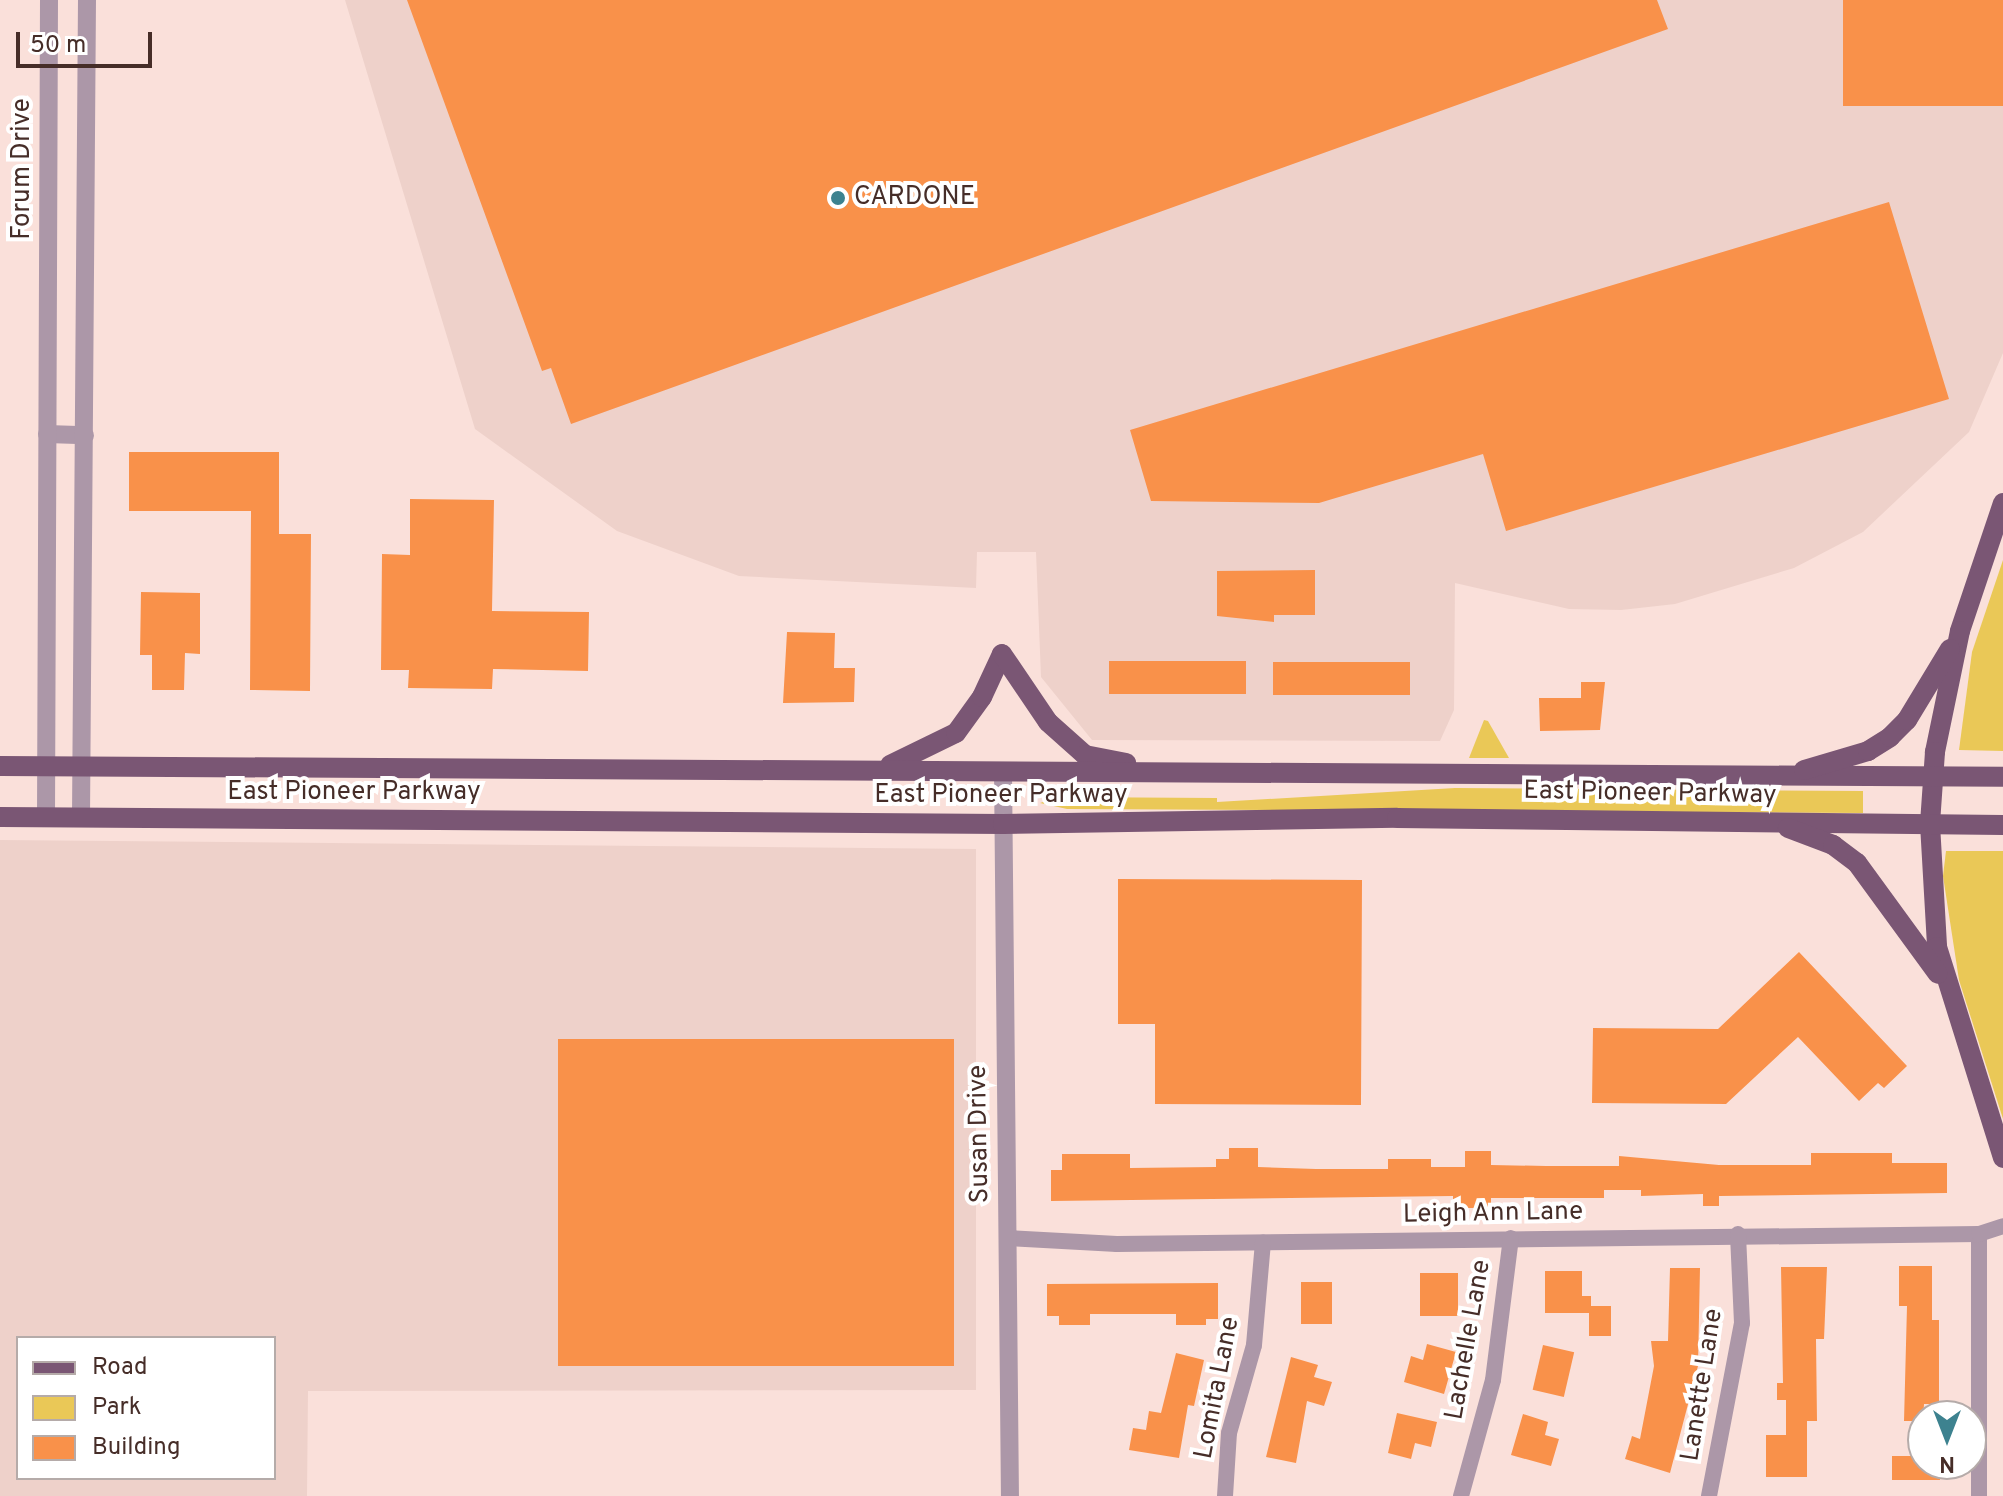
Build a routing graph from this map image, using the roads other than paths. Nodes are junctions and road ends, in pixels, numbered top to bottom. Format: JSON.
{"nodes":[{"id":1,"x":49,"y":0,"type":"edge"},
{"id":2,"x":87,"y":0,"type":"edge"},
{"id":3,"x":47,"y":434,"type":"junction"},
{"id":4,"x":85,"y":435,"type":"junction"},
{"id":5,"x":2003,"y":503,"type":"edge"},
{"id":6,"x":1960,"y":631,"type":"junction"},
{"id":7,"x":0,"y":766,"type":"edge"},
{"id":8,"x":46,"y":766,"type":"junction"},
{"id":9,"x":81,"y":767,"type":"junction"},
{"id":10,"x":874,"y":771,"type":"junction"},
{"id":11,"x":1003,"y":771,"type":"junction"},
{"id":12,"x":1181,"y":773,"type":"junction"},
{"id":13,"x":1788,"y":776,"type":"junction"},
{"id":14,"x":2003,"y":777,"type":"edge"},
{"id":15,"x":1932,"y":778,"type":"junction"},
{"id":16,"x":0,"y":817,"type":"edge"},
{"id":17,"x":81,"y":817,"type":"junction"},
{"id":18,"x":46,"y":818,"type":"junction"},
{"id":19,"x":1773,"y":822,"type":"junction"},
{"id":20,"x":1003,"y":824,"type":"junction"},
{"id":21,"x":1930,"y":824,"type":"junction"},
{"id":22,"x":2003,"y":825,"type":"edge"},
{"id":23,"x":1945,"y":983,"type":"junction"},
{"id":24,"x":2003,"y":1158,"type":"edge"},
{"id":25,"x":2003,"y":1226,"type":"edge"},
{"id":26,"x":1738,"y":1234,"type":"junction"},
{"id":27,"x":1979,"y":1234,"type":"junction"},
{"id":28,"x":1007,"y":1238,"type":"junction"},
{"id":29,"x":1511,"y":1238,"type":"junction"},
{"id":30,"x":1263,"y":1242,"type":"junction"},
{"id":31,"x":1010,"y":1496,"type":"edge"},
{"id":32,"x":1225,"y":1496,"type":"edge"},
{"id":33,"x":1461,"y":1496,"type":"edge"},
{"id":34,"x":1709,"y":1496,"type":"edge"},
{"id":35,"x":1979,"y":1496,"type":"edge"}],
"edges":[{"from":1,"to":3,"type":"street","name":"Forum Drive"},
{"from":2,"to":4,"type":"street"},
{"from":3,"to":4,"type":"street"},
{"from":3,"to":8,"type":"street","name":"Forum Drive"},
{"from":4,"to":9,"type":"street"},
{"from":5,"to":6,"type":"main road"},
{"from":6,"to":13,"type":"main road"},
{"from":6,"to":15,"type":"main road"},
{"from":7,"to":8,"type":"main road","name":"East Pioneer Parkway"},
{"from":8,"to":9,"type":"main road","name":"East Pioneer Parkway"},
{"from":8,"to":18,"type":"street","name":"Forum Drive"},
{"from":9,"to":10,"type":"main road","name":"East Pioneer Parkway"},
{"from":9,"to":17,"type":"street"},
{"from":10,"to":11,"type":"main road","name":"East Pioneer Parkway"},
{"from":10,"to":12,"type":"main road"},
{"from":11,"to":12,"type":"main road","name":"East Pioneer Parkway"},
{"from":11,"to":20,"type":"street","name":"Susan Drive"},
{"from":12,"to":13,"type":"main road","name":"East Pioneer Parkway"},
{"from":13,"to":15,"type":"main road","name":"East Pioneer Parkway"},
{"from":14,"to":15,"type":"main road","name":"East Pioneer Parkway"},
{"from":15,"to":21,"type":"main road"},
{"from":16,"to":18,"type":"main road","name":"East Pioneer Parkway"},
{"from":17,"to":18,"type":"main road","name":"East Pioneer Parkway"},
{"from":17,"to":20,"type":"main road","name":"East Pioneer Parkway"},
{"from":19,"to":20,"type":"main road","name":"East Pioneer Parkway"},
{"from":19,"to":21,"type":"main road","name":"East Pioneer Parkway"},
{"from":19,"to":23,"type":"main road"},
{"from":20,"to":28,"type":"street","name":"Susan Drive"},
{"from":21,"to":22,"type":"main road","name":"East Pioneer Parkway"},
{"from":21,"to":23,"type":"main road"},
{"from":23,"to":24,"type":"main road"},
{"from":25,"to":27,"type":"street","name":"Leigh Ann Lane"},
{"from":26,"to":27,"type":"street","name":"Leigh Ann Lane"},
{"from":26,"to":29,"type":"street","name":"Leigh Ann Lane"},
{"from":26,"to":34,"type":"street","name":"Lanette Lane"},
{"from":27,"to":35,"type":"street"},
{"from":28,"to":30,"type":"street","name":"Leigh Ann Lane"},
{"from":28,"to":31,"type":"street","name":"Susan Drive"},
{"from":29,"to":30,"type":"street","name":"Leigh Ann Lane"},
{"from":29,"to":33,"type":"street","name":"Lachelle Lane"},
{"from":30,"to":32,"type":"street","name":"Lomita Lane"}]}
